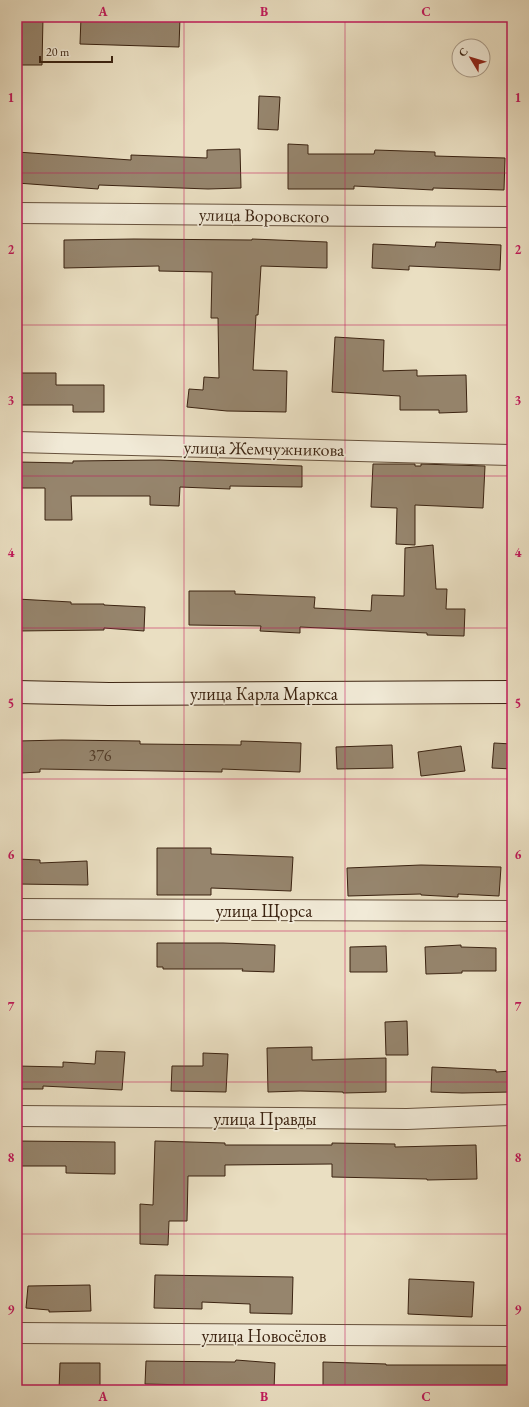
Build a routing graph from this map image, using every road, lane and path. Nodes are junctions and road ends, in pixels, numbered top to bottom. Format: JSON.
{"nodes":[{"id":1,"x":17,"y":213,"type":"edge"},
{"id":2,"x":512,"y":217,"type":"edge"},
{"id":3,"x":17,"y":442,"type":"edge"},
{"id":4,"x":512,"y":455,"type":"edge"},
{"id":5,"x":17,"y":692,"type":"edge"},
{"id":6,"x":512,"y":692,"type":"edge"},
{"id":7,"x":17,"y":909,"type":"edge"},
{"id":8,"x":512,"y":911,"type":"edge"},
{"id":9,"x":512,"y":1115,"type":"edge"},
{"id":10,"x":17,"y":1116,"type":"edge"},
{"id":11,"x":17,"y":1334,"type":"edge"},
{"id":12,"x":512,"y":1336,"type":"edge"}],
"edges":[{"from":1,"to":2,"type":"street","name":"улица Воровского"},
{"from":3,"to":4,"type":"street","name":"улица Жемчужникова"},
{"from":5,"to":6,"type":"main road","name":"улица Карла Маркса"},
{"from":7,"to":8,"type":"street","name":"улица Щорса"},
{"from":9,"to":10,"type":"street","name":"улица Правды"},
{"from":11,"to":12,"type":"street","name":"улица Новосёлов"}]}
